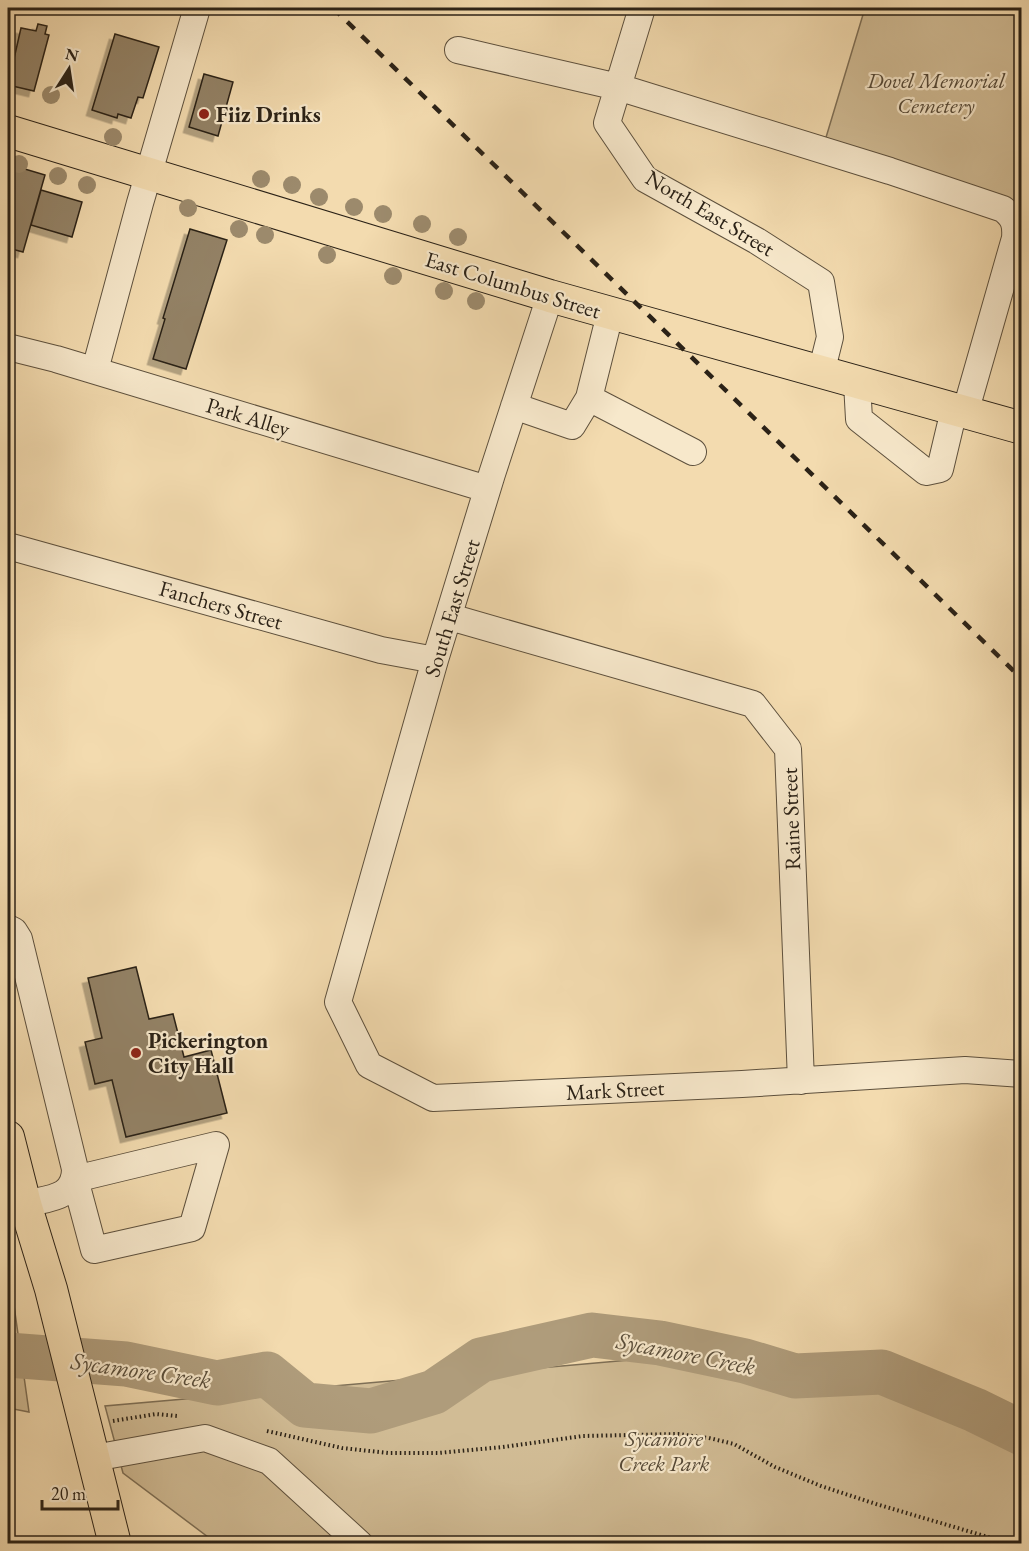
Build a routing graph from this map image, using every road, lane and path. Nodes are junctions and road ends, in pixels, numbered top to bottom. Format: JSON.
{"nodes":[{"id":1,"x":197,"y":8,"type":"edge"},
{"id":2,"x":642,"y":8,"type":"edge"},
{"id":3,"x":458,"y":50,"type":"dead end"},
{"id":4,"x":618,"y":87,"type":"junction"},
{"id":5,"x":8,"y":132,"type":"edge"},
{"id":6,"x":149,"y":174,"type":"junction"},
{"id":7,"x":550,"y":296,"type":"junction"},
{"id":8,"x":610,"y":314,"type":"junction"},
{"id":9,"x":8,"y":347,"type":"edge"},
{"id":10,"x":95,"y":370,"type":"junction"},
{"id":11,"x":821,"y":373,"type":"junction"},
{"id":12,"x":857,"y":383,"type":"junction"},
{"id":13,"x":589,"y":398,"type":"junction"},
{"id":14,"x":514,"y":406,"type":"junction"},
{"id":15,"x":960,"y":411,"type":"junction"},
{"id":16,"x":1022,"y":428,"type":"edge"},
{"id":17,"x":693,"y":452,"type":"dead end"},
{"id":18,"x":488,"y":489,"type":"junction"},
{"id":19,"x":8,"y":546,"type":"edge"},
{"id":20,"x":450,"y":617,"type":"junction"},
{"id":21,"x":435,"y":660,"type":"junction"},
{"id":22,"x":361,"y":922,"type":"joint"},
{"id":23,"x":8,"y":928,"type":"edge"},
{"id":24,"x":1022,"y":1074,"type":"edge"},
{"id":25,"x":801,"y":1080,"type":"junction"},
{"id":26,"x":8,"y":1137,"type":"edge"},
{"id":27,"x":75,"y":1179,"type":"junction"},
{"id":28,"x":25,"y":1204,"type":"junction"},
{"id":29,"x":94,"y":1414,"type":"junction"},
{"id":30,"x":185,"y":1417,"type":"dead end"},
{"id":31,"x":257,"y":1429,"type":"dead end"},
{"id":32,"x":94,"y":1458,"type":"junction"},
{"id":33,"x":115,"y":1544,"type":"edge"},
{"id":34,"x":360,"y":1544,"type":"edge"},
{"id":35,"x":1012,"y":1544,"type":"edge"}],
"edges":[{"from":1,"to":6,"type":"street"},
{"from":2,"to":4,"type":"street","name":"North East Street"},
{"from":3,"to":4,"type":"street"},
{"from":4,"to":11,"type":"street","name":"North East Street"},
{"from":4,"to":15,"type":"street"},
{"from":5,"to":6,"type":"main road","name":"East Columbus Street"},
{"from":6,"to":7,"type":"main road","name":"East Columbus Street"},
{"from":6,"to":10,"type":"street"},
{"from":7,"to":8,"type":"main road","name":"East Columbus Street"},
{"from":7,"to":14,"type":"street","name":"South East Street"},
{"from":8,"to":11,"type":"main road","name":"East Columbus Street"},
{"from":8,"to":13,"type":"street"},
{"from":9,"to":10,"type":"street","name":"Park Alley"},
{"from":10,"to":18,"type":"street","name":"Park Alley"},
{"from":11,"to":12,"type":"main road","name":"East Columbus Street"},
{"from":12,"to":15,"type":"main road","name":"East Columbus Street"},
{"from":12,"to":15,"type":"street"},
{"from":13,"to":14,"type":"street"},
{"from":13,"to":17,"type":"street"},
{"from":14,"to":18,"type":"street","name":"South East Street"},
{"from":15,"to":16,"type":"main road","name":"East Columbus Street"},
{"from":18,"to":20,"type":"street","name":"South East Street"},
{"from":19,"to":21,"type":"street","name":"Fanchers Street"},
{"from":20,"to":21,"type":"street","name":"South East Street"},
{"from":20,"to":25,"type":"street","name":"Raine Street"},
{"from":21,"to":22,"type":"street","name":"South East Street"},
{"from":22,"to":25,"type":"street","name":"Mark Street"},
{"from":23,"to":27,"type":"street"},
{"from":24,"to":25,"type":"street","name":"Mark Street"},
{"from":26,"to":28,"type":"main road"},
{"from":27,"to":27,"type":"street"},
{"from":27,"to":28,"type":"street"},
{"from":28,"to":29,"type":"main road"},
{"from":29,"to":30,"type":"path"},
{"from":29,"to":32,"type":"main road"},
{"from":31,"to":35,"type":"path"},
{"from":32,"to":33,"type":"main road"},
{"from":32,"to":34,"type":"street"}]}
